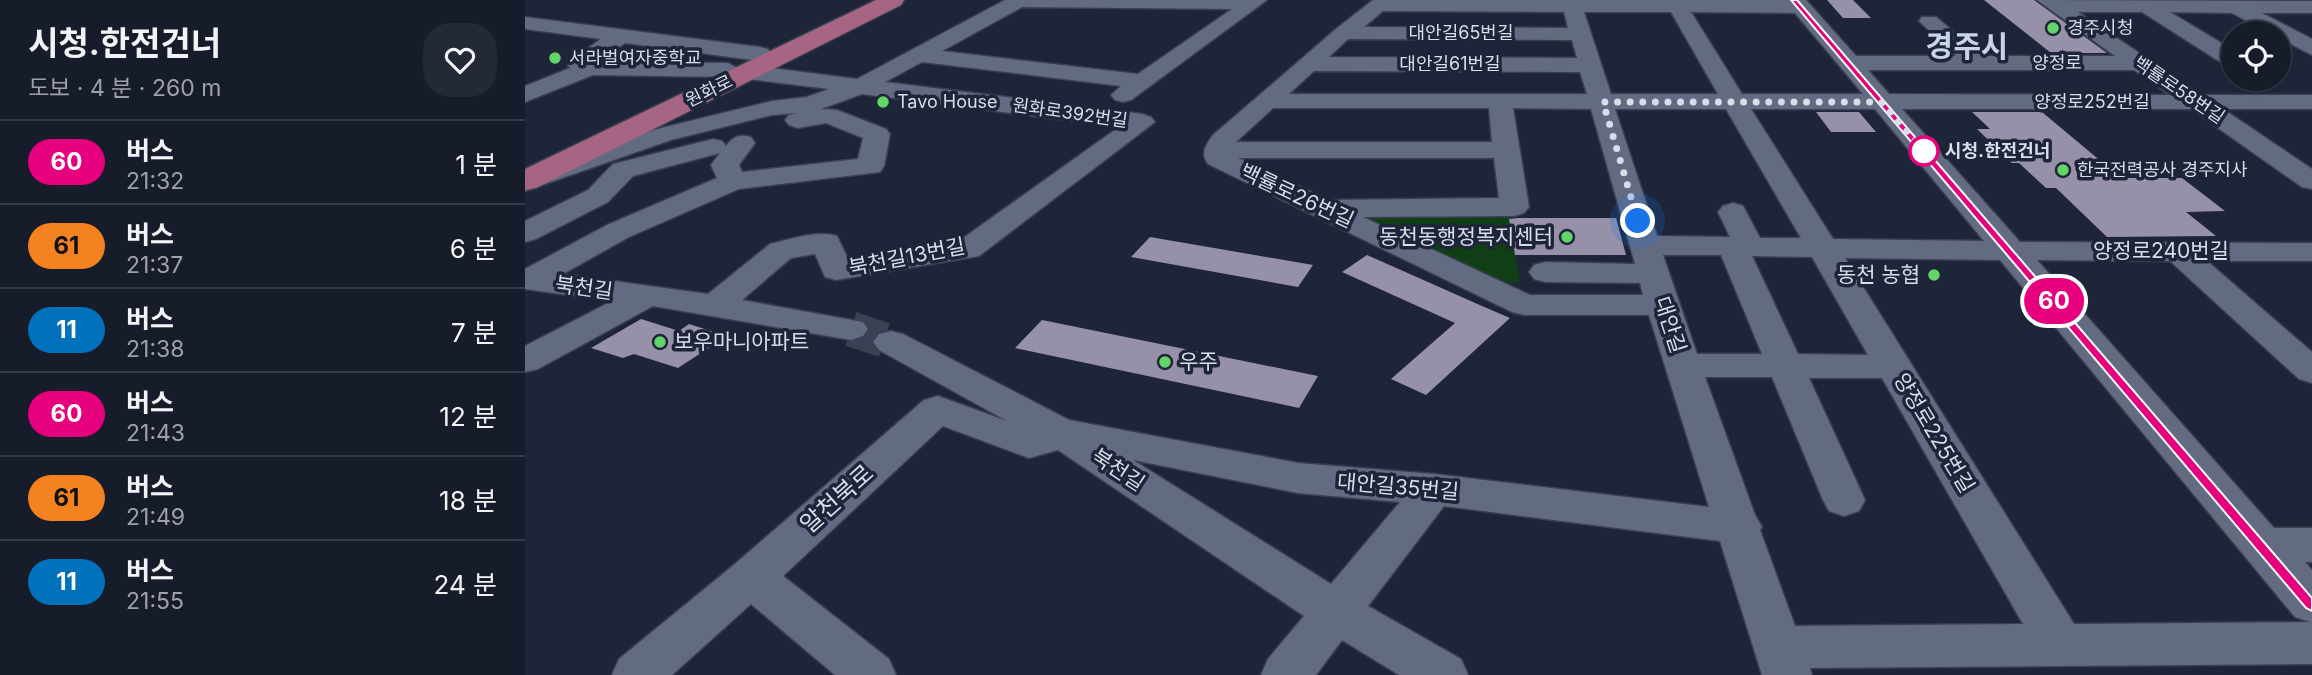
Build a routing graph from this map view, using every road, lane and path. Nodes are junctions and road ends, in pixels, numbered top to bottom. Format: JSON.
{"nodes":[{"id":1,"x":872,"y":0,"type":"edge"},
{"id":2,"x":893,"y":0,"type":"edge"},
{"id":3,"x":1019,"y":1,"type":"edge"},
{"id":4,"x":1255,"y":1,"type":"edge"},
{"id":5,"x":1382,"y":3,"type":"edge"},
{"id":6,"x":1798,"y":3,"type":"edge"},
{"id":7,"x":2051,"y":3,"type":"edge"},
{"id":8,"x":2228,"y":3,"type":"edge"},
{"id":9,"x":1677,"y":6,"type":"junction"},
{"id":10,"x":2146,"y":6,"type":"junction"},
{"id":11,"x":2312,"y":6,"type":"edge"},
{"id":12,"x":1929,"y":21,"type":"dead end"},
{"id":13,"x":2262,"y":21,"type":"edge"},
{"id":14,"x":525,"y":23,"type":"edge"},
{"id":15,"x":1577,"y":26,"type":"edge"},
{"id":16,"x":1343,"y":33,"type":"junction"},
{"id":17,"x":2291,"y":34,"type":"edge"},
{"id":18,"x":2312,"y":34,"type":"edge"},
{"id":19,"x":620,"y":36,"type":"junction"},
{"id":20,"x":2291,"y":36,"type":"edge"},
{"id":21,"x":662,"y":41,"type":"junction"},
{"id":22,"x":2312,"y":48,"type":"edge"},
{"id":23,"x":2221,"y":53,"type":"edge"},
{"id":24,"x":918,"y":55,"type":"junction"},
{"id":25,"x":1848,"y":62,"type":"junction"},
{"id":26,"x":1977,"y":63,"type":"junction"},
{"id":27,"x":2140,"y":63,"type":"junction"},
{"id":28,"x":1310,"y":64,"type":"junction"},
{"id":29,"x":745,"y":65,"type":"junction"},
{"id":30,"x":588,"y":68,"type":"junction"},
{"id":31,"x":1142,"y":81,"type":"junction"},
{"id":32,"x":863,"y":85,"type":"junction"},
{"id":33,"x":2286,"y":91,"type":"edge"},
{"id":34,"x":525,"y":95,"type":"edge"},
{"id":35,"x":1268,"y":101,"type":"junction"},
{"id":36,"x":1500,"y":102,"type":"junction"},
{"id":37,"x":1603,"y":102,"type":"junction"},
{"id":38,"x":1733,"y":102,"type":"junction"},
{"id":39,"x":1881,"y":102,"type":"junction"},
{"id":40,"x":2197,"y":102,"type":"junction"},
{"id":41,"x":2309,"y":104,"type":"edge"},
{"id":42,"x":804,"y":112,"type":"junction"},
{"id":43,"x":1095,"y":115,"type":"junction"},
{"id":44,"x":1142,"y":122,"type":"joint"},
{"id":45,"x":634,"y":128,"type":"junction"},
{"id":46,"x":662,"y":135,"type":"junction"},
{"id":47,"x":728,"y":145,"type":"junction"},
{"id":48,"x":1217,"y":150,"type":"junction"},
{"id":49,"x":1505,"y":150,"type":"junction"},
{"id":50,"x":525,"y":167,"type":"edge"},
{"id":51,"x":733,"y":181,"type":"junction"},
{"id":52,"x":2312,"y":181,"type":"edge"},
{"id":53,"x":525,"y":182,"type":"edge"},
{"id":54,"x":1324,"y":208,"type":"junction"},
{"id":55,"x":1733,"y":212,"type":"dead end"},
{"id":56,"x":525,"y":233,"type":"edge"},
{"id":57,"x":1741,"y":246,"type":"junction"},
{"id":58,"x":1822,"y":246,"type":"junction"},
{"id":59,"x":2010,"y":251,"type":"junction"},
{"id":60,"x":2177,"y":251,"type":"junction"},
{"id":61,"x":2307,"y":256,"type":"edge"},
{"id":62,"x":1545,"y":272,"type":"dead end"},
{"id":63,"x":1654,"y":274,"type":"junction"},
{"id":64,"x":527,"y":280,"type":"edge"},
{"id":65,"x":647,"y":296,"type":"junction"},
{"id":66,"x":715,"y":305,"type":"junction"},
{"id":67,"x":851,"y":329,"type":"tunnel mouth"},
{"id":68,"x":891,"y":342,"type":"tunnel mouth"},
{"id":69,"x":525,"y":361,"type":"edge"},
{"id":70,"x":1684,"y":365,"type":"junction"},
{"id":71,"x":1787,"y":366,"type":"junction"},
{"id":72,"x":1894,"y":367,"type":"junction"},
{"id":73,"x":2312,"y":372,"type":"edge"},
{"id":74,"x":1059,"y":432,"type":"junction"},
{"id":75,"x":1434,"y":489,"type":"junction"},
{"id":76,"x":1844,"y":500,"type":"dead end"},
{"id":77,"x":1740,"y":527,"type":"junction"},
{"id":78,"x":2262,"y":545,"type":"junction"},
{"id":79,"x":2312,"y":545,"type":"edge"},
{"id":80,"x":751,"y":577,"type":"junction"},
{"id":81,"x":2312,"y":603,"type":"edge"},
{"id":82,"x":1336,"y":612,"type":"junction"},
{"id":83,"x":2312,"y":643,"type":"edge"},
{"id":84,"x":2061,"y":645,"type":"junction"},
{"id":85,"x":1783,"y":661,"type":"edge"},
{"id":86,"x":867,"y":674,"type":"edge"},
{"id":87,"x":638,"y":675,"type":"edge"},
{"id":88,"x":1286,"y":675,"type":"edge"},
{"id":89,"x":1443,"y":675,"type":"edge"}],
"edges":[{"from":1,"to":29,"type":"main road","name":"원화로"},
{"from":2,"to":29,"type":"main road","name":"원화로"},
{"from":3,"to":4,"type":"street"},
{"from":3,"to":24,"type":"street"},
{"from":4,"to":31,"type":"street"},
{"from":5,"to":15,"type":"street"},
{"from":5,"to":16,"type":"street","name":"백률로26번길"},
{"from":6,"to":9,"type":"street"},
{"from":6,"to":25,"type":"street"},
{"from":7,"to":10,"type":"street"},
{"from":7,"to":27,"type":"street","name":"백률로58번길"},
{"from":8,"to":10,"type":"street"},
{"from":8,"to":11,"type":"street"},
{"from":8,"to":13,"type":"street"},
{"from":9,"to":15,"type":"street"},
{"from":9,"to":38,"type":"street","name":"양정로225번길"},
{"from":10,"to":23,"type":"street"},
{"from":12,"to":26,"type":"street"},
{"from":14,"to":19,"type":"street"},
{"from":15,"to":16,"type":"street","name":"대안길65번길"},
{"from":15,"to":28,"type":"street","name":"대안길61번길"},
{"from":15,"to":37,"type":"street","name":"대안길"},
{"from":16,"to":28,"type":"street","name":"백률로26번길"},
{"from":17,"to":18,"type":"street"},
{"from":19,"to":21,"type":"street"},
{"from":19,"to":30,"type":"street"},
{"from":20,"to":22,"type":"street"},
{"from":21,"to":29,"type":"street"},
{"from":21,"to":30,"type":"street"},
{"from":24,"to":31,"type":"street"},
{"from":24,"to":32,"type":"street"},
{"from":25,"to":26,"type":"street","name":"양정로"},
{"from":25,"to":39,"type":"street"},
{"from":26,"to":27,"type":"street","name":"양정로"},
{"from":27,"to":40,"type":"street","name":"백률로58번길"},
{"from":28,"to":35,"type":"street","name":"백률로26번길"},
{"from":29,"to":30,"type":"street","name":"원화로"},
{"from":29,"to":32,"type":"street","name":"원화로392번길"},
{"from":29,"to":45,"type":"main road","name":"원화로"},
{"from":29,"to":50,"type":"main road","name":"원화로"},
{"from":30,"to":34,"type":"street"},
{"from":31,"to":43,"type":"street"},
{"from":32,"to":42,"type":"street"},
{"from":32,"to":43,"type":"street","name":"원화로392번길"},
{"from":33,"to":41,"type":"street","name":"양정로252번길"},
{"from":35,"to":36,"type":"street","name":"양정로252번길"},
{"from":35,"to":48,"type":"street","name":"백률로26번길"},
{"from":36,"to":37,"type":"street","name":"양정로252번길"},
{"from":36,"to":49,"type":"street"},
{"from":37,"to":38,"type":"street","name":"양정로252번길"},
{"from":37,"to":63,"type":"street","name":"대안길"},
{"from":38,"to":39,"type":"street","name":"양정로252번길"},
{"from":38,"to":58,"type":"street","name":"양정로225번길"},
{"from":39,"to":40,"type":"street","name":"양정로252번길"},
{"from":39,"to":59,"type":"street"},
{"from":40,"to":41,"type":"street","name":"양정로252번길"},
{"from":40,"to":52,"type":"street","name":"백률로58번길"},
{"from":42,"to":46,"type":"street"},
{"from":42,"to":47,"type":"street"},
{"from":42,"to":51,"type":"street"},
{"from":43,"to":44,"type":"street","name":"원화로392번길"},
{"from":44,"to":66,"type":"street","name":"북천길13번길"},
{"from":45,"to":46,"type":"street"},
{"from":45,"to":53,"type":"main road","name":"원화로"},
{"from":46,"to":47,"type":"street"},
{"from":46,"to":53,"type":"street"},
{"from":47,"to":51,"type":"street"},
{"from":47,"to":56,"type":"street"},
{"from":48,"to":49,"type":"street","name":"백률로26번길"},
{"from":48,"to":54,"type":"street","name":"백률로26번길"},
{"from":49,"to":54,"type":"street"},
{"from":51,"to":64,"type":"street"},
{"from":54,"to":63,"type":"street","name":"백률로26번길"},
{"from":55,"to":57,"type":"street"},
{"from":57,"to":58,"type":"street"},
{"from":57,"to":63,"type":"street"},
{"from":57,"to":71,"type":"street"},
{"from":58,"to":59,"type":"street"},
{"from":58,"to":72,"type":"street","name":"양정로225번길"},
{"from":59,"to":60,"type":"street","name":"양정로240번길"},
{"from":59,"to":78,"type":"street"},
{"from":60,"to":61,"type":"street","name":"양정로240번길"},
{"from":60,"to":73,"type":"street"},
{"from":62,"to":63,"type":"street"},
{"from":63,"to":70,"type":"street","name":"대안길"},
{"from":64,"to":65,"type":"street","name":"북천길"},
{"from":65,"to":66,"type":"street","name":"북천길"},
{"from":65,"to":69,"type":"street"},
{"from":66,"to":67,"type":"street","name":"북천길"},
{"from":68,"to":74,"type":"street","name":"북천길"},
{"from":70,"to":71,"type":"street"},
{"from":70,"to":77,"type":"street","name":"대안길"},
{"from":71,"to":72,"type":"street"},
{"from":71,"to":76,"type":"street"},
{"from":72,"to":84,"type":"street","name":"양정로225번길"},
{"from":74,"to":75,"type":"street","name":"대안길35번길"},
{"from":74,"to":80,"type":"street","name":"알천북로"},
{"from":74,"to":82,"type":"street","name":"북천길"},
{"from":75,"to":77,"type":"street","name":"대안길35번길"},
{"from":75,"to":82,"type":"street"},
{"from":77,"to":85,"type":"street","name":"대안길"},
{"from":78,"to":79,"type":"street"},
{"from":78,"to":81,"type":"street"},
{"from":80,"to":86,"type":"street"},
{"from":80,"to":87,"type":"street","name":"알천북로"},
{"from":82,"to":88,"type":"street"},
{"from":82,"to":89,"type":"street","name":"북천길"},
{"from":83,"to":84,"type":"street"},
{"from":84,"to":85,"type":"street","name":"대안길"}]}
